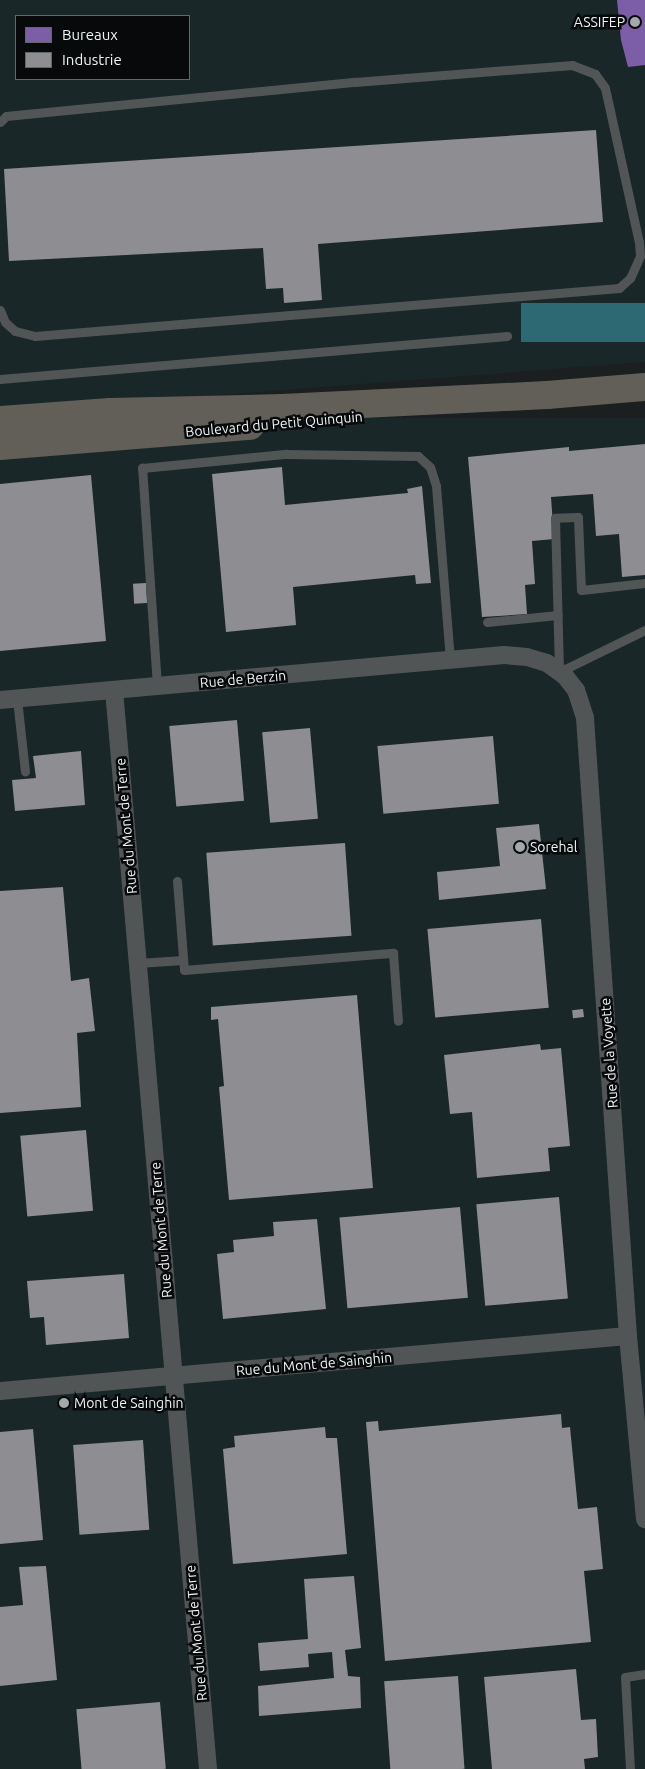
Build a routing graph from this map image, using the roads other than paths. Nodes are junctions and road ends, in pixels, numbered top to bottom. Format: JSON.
{"nodes":[{"id":1,"x":0,"y":122,"type":"edge"},
{"id":2,"x":0,"y":310,"type":"edge"},
{"id":3,"x":507,"y":336,"type":"dead end"},
{"id":4,"x":0,"y":379,"type":"edge"},
{"id":5,"x":645,"y":387,"type":"edge"},
{"id":6,"x":547,"y":395,"type":"junction"},
{"id":7,"x":0,"y":420,"type":"edge"},
{"id":8,"x":0,"y":446,"type":"edge"},
{"id":9,"x":645,"y":583,"type":"edge"},
{"id":10,"x":558,"y":615,"type":"junction"},
{"id":11,"x":487,"y":622,"type":"dead end"},
{"id":12,"x":645,"y":630,"type":"edge"},
{"id":13,"x":485,"y":656,"type":"joint"},
{"id":14,"x":450,"y":659,"type":"junction"},
{"id":15,"x":559,"y":672,"type":"junction"},
{"id":16,"x":157,"y":686,"type":"junction"},
{"id":17,"x":114,"y":690,"type":"junction"},
{"id":18,"x":8,"y":699,"type":"edge"},
{"id":19,"x":25,"y":772,"type":"dead end"},
{"id":20,"x":177,"y":881,"type":"dead end"},
{"id":21,"x":183,"y":960,"type":"junction"},
{"id":22,"x":138,"y":962,"type":"junction"},
{"id":23,"x":398,"y":1021,"type":"dead end"},
{"id":24,"x":628,"y":1336,"type":"junction"},
{"id":25,"x":174,"y":1376,"type":"junction"},
{"id":26,"x":0,"y":1391,"type":"edge"},
{"id":27,"x":645,"y":1519,"type":"edge"},
{"id":28,"x":645,"y":1674,"type":"edge"},
{"id":29,"x":208,"y":1769,"type":"edge"},
{"id":30,"x":630,"y":1769,"type":"edge"}],
"edges":[{"from":1,"to":2,"type":"lane"},
{"from":3,"to":4,"type":"lane"},
{"from":5,"to":6,"type":"main road","name":"Boulevard du Petit Quinquin"},
{"from":6,"to":7,"type":"main road","name":"Boulevard du Petit Quinquin"},
{"from":6,"to":8,"type":"main road","name":"Boulevard du Petit Quinquin"},
{"from":9,"to":10,"type":"lane"},
{"from":10,"to":11,"type":"lane"},
{"from":10,"to":15,"type":"lane"},
{"from":12,"to":15,"type":"lane"},
{"from":13,"to":14,"type":"street","name":"Rue de Berzin"},
{"from":13,"to":15,"type":"street","name":"Rue de la Voyette"},
{"from":14,"to":16,"type":"street","name":"Rue de Berzin"},
{"from":14,"to":16,"type":"lane"},
{"from":15,"to":24,"type":"street","name":"Rue de la Voyette"},
{"from":16,"to":17,"type":"street","name":"Rue de Berzin"},
{"from":17,"to":18,"type":"street","name":"Rue de Berzin"},
{"from":17,"to":22,"type":"street","name":"Rue du Mont de Terre"},
{"from":18,"to":19,"type":"lane"},
{"from":20,"to":21,"type":"lane"},
{"from":21,"to":22,"type":"lane"},
{"from":21,"to":23,"type":"lane"},
{"from":22,"to":25,"type":"street","name":"Rue du Mont de Terre"},
{"from":24,"to":25,"type":"street","name":"Rue du Mont de Sainghin"},
{"from":24,"to":27,"type":"street","name":"Rue de la Voyette"},
{"from":25,"to":26,"type":"street","name":"Rue du Mont de Sainghin"},
{"from":25,"to":29,"type":"street","name":"Rue du Mont de Terre"},
{"from":28,"to":30,"type":"lane"}]}
